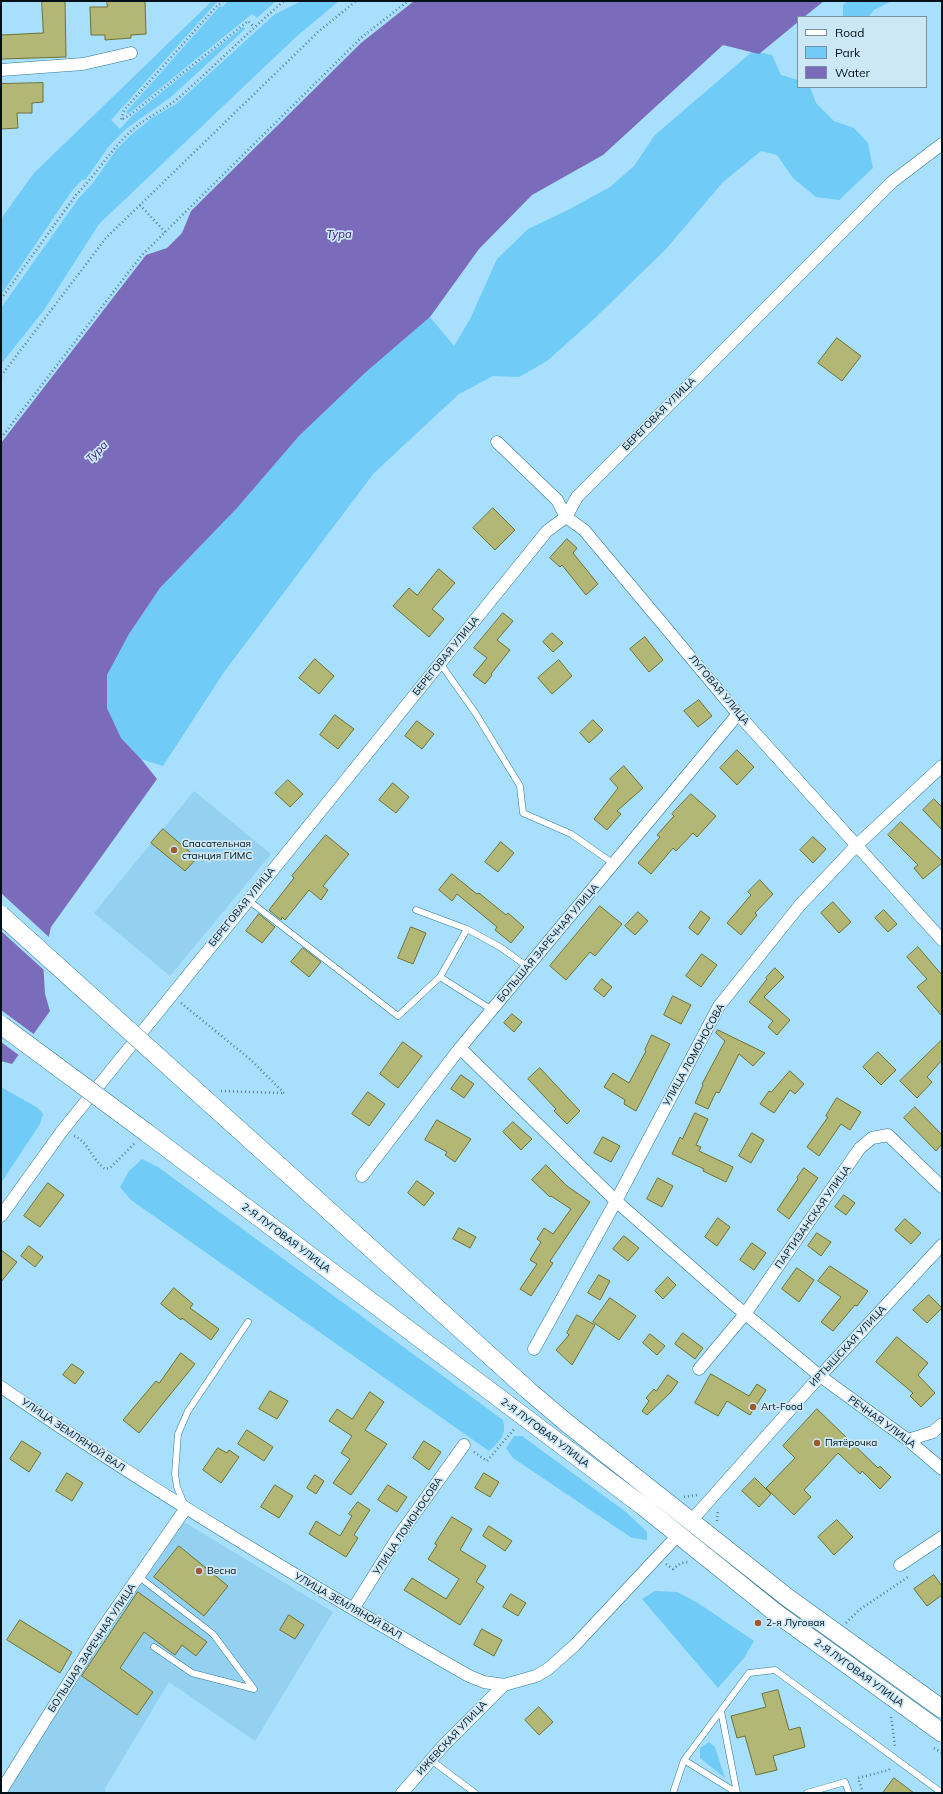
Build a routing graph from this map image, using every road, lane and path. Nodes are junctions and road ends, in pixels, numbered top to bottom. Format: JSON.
{"nodes":[{"id":1,"x":223,"y":1,"type":"edge"},
{"id":2,"x":284,"y":1,"type":"edge"},
{"id":3,"x":356,"y":1,"type":"edge"},
{"id":4,"x":408,"y":1,"type":"edge"},
{"id":5,"x":254,"y":27,"type":"junction"},
{"id":6,"x":131,"y":53,"type":"dead end"},
{"id":7,"x":1,"y":70,"type":"edge"},
{"id":8,"x":942,"y":144,"type":"edge"},
{"id":9,"x":140,"y":205,"type":"junction"},
{"id":10,"x":165,"y":232,"type":"junction"},
{"id":11,"x":1,"y":299,"type":"edge"},
{"id":12,"x":1,"y":376,"type":"edge"},
{"id":13,"x":1,"y":438,"type":"edge"},
{"id":14,"x":496,"y":442,"type":"dead end"},
{"id":15,"x":566,"y":517,"type":"junction"},
{"id":16,"x":440,"y":663,"type":"junction"},
{"id":17,"x":738,"y":714,"type":"junction"},
{"id":18,"x":942,"y":766,"type":"edge"},
{"id":19,"x":857,"y":846,"type":"junction"},
{"id":20,"x":614,"y":864,"type":"junction"},
{"id":21,"x":248,"y":900,"type":"junction"},
{"id":22,"x":416,"y":910,"type":"dead end"},
{"id":23,"x":1,"y":915,"type":"edge"},
{"id":24,"x":467,"y":929,"type":"junction"},
{"id":25,"x":942,"y":940,"type":"edge"},
{"id":26,"x":528,"y":967,"type":"junction"},
{"id":27,"x":440,"y":977,"type":"junction"},
{"id":28,"x":171,"y":995,"type":"junction"},
{"id":29,"x":492,"y":1010,"type":"junction"},
{"id":30,"x":1,"y":1025,"type":"edge"},
{"id":31,"x":460,"y":1048,"type":"junction"},
{"id":32,"x":210,"y":1095,"type":"junction"},
{"id":33,"x":62,"y":1131,"type":"junction"},
{"id":34,"x":142,"y":1137,"type":"junction"},
{"id":35,"x":362,"y":1176,"type":"dead end"},
{"id":36,"x":942,"y":1187,"type":"edge"},
{"id":37,"x":616,"y":1201,"type":"junction"},
{"id":38,"x":1,"y":1216,"type":"edge"},
{"id":39,"x":942,"y":1244,"type":"edge"},
{"id":40,"x":745,"y":1314,"type":"junction"},
{"id":41,"x":248,"y":1322,"type":"dead end"},
{"id":42,"x":534,"y":1349,"type":"dead end"},
{"id":43,"x":699,"y":1368,"type":"dead end"},
{"id":44,"x":820,"y":1376,"type":"junction"},
{"id":45,"x":1,"y":1387,"type":"edge"},
{"id":46,"x":518,"y":1424,"type":"dead end"},
{"id":47,"x":942,"y":1424,"type":"edge"},
{"id":48,"x":908,"y":1440,"type":"junction"},
{"id":49,"x":464,"y":1445,"type":"dead end"},
{"id":50,"x":488,"y":1461,"type":"dead end"},
{"id":51,"x":942,"y":1469,"type":"edge"},
{"id":52,"x":186,"y":1508,"type":"junction"},
{"id":53,"x":691,"y":1521,"type":"junction"},
{"id":54,"x":679,"y":1534,"type":"junction"},
{"id":55,"x":942,"y":1537,"type":"edge"},
{"id":56,"x":917,"y":1554,"type":"junction"},
{"id":57,"x":900,"y":1565,"type":"dead end"},
{"id":58,"x":138,"y":1576,"type":"junction"},
{"id":59,"x":353,"y":1609,"type":"junction"},
{"id":60,"x":843,"y":1626,"type":"dead end"},
{"id":61,"x":154,"y":1647,"type":"dead end"},
{"id":62,"x":504,"y":1685,"type":"junction"},
{"id":63,"x":942,"y":1709,"type":"edge"},
{"id":64,"x":721,"y":1711,"type":"junction"},
{"id":65,"x":891,"y":1716,"type":"dead end"},
{"id":66,"x":942,"y":1733,"type":"edge"},
{"id":67,"x":897,"y":1759,"type":"junction"},
{"id":68,"x":431,"y":1760,"type":"junction"},
{"id":69,"x":684,"y":1760,"type":"junction"},
{"id":70,"x":1,"y":1791,"type":"edge"},
{"id":71,"x":402,"y":1793,"type":"edge"},
{"id":72,"x":475,"y":1793,"type":"edge"},
{"id":73,"x":673,"y":1793,"type":"edge"},
{"id":74,"x":737,"y":1793,"type":"edge"},
{"id":75,"x":807,"y":1793,"type":"edge"},
{"id":76,"x":849,"y":1793,"type":"edge"},
{"id":77,"x":863,"y":1793,"type":"edge"},
{"id":78,"x":942,"y":1793,"type":"edge"}],
"edges":[{"from":1,"to":5,"type":"path"},
{"from":2,"to":5,"type":"path"},
{"from":3,"to":9,"type":"path"},
{"from":4,"to":10,"type":"path"},
{"from":5,"to":11,"type":"path"},
{"from":6,"to":7,"type":"street"},
{"from":8,"to":15,"type":"street","name":"БЕРЕГОВАЯ УЛИЦА"},
{"from":9,"to":10,"type":"path"},
{"from":9,"to":12,"type":"path"},
{"from":10,"to":13,"type":"path"},
{"from":14,"to":15,"type":"street","name":"ЛУГОВАЯ УЛИЦА"},
{"from":15,"to":16,"type":"street","name":"БЕРЕГОВАЯ УЛИЦА"},
{"from":15,"to":17,"type":"street","name":"ЛУГОВАЯ УЛИЦА"},
{"from":16,"to":20,"type":"lane"},
{"from":16,"to":21,"type":"street","name":"БЕРЕГОВАЯ УЛИЦА"},
{"from":17,"to":19,"type":"street","name":"ЛУГОВАЯ УЛИЦА"},
{"from":17,"to":20,"type":"street","name":"БОЛЬШАЯ ЗАРЕЧНАЯ УЛИЦА"},
{"from":18,"to":19,"type":"street","name":"УЛИЦА ЛОМОНОСОВА"},
{"from":19,"to":25,"type":"street","name":"ЛУГОВАЯ УЛИЦА"},
{"from":19,"to":37,"type":"street","name":"УЛИЦА ЛОМОНОСОВА"},
{"from":20,"to":26,"type":"street","name":"БОЛЬШАЯ ЗАРЕЧНАЯ УЛИЦА"},
{"from":21,"to":27,"type":"lane"},
{"from":21,"to":28,"type":"street","name":"БЕРЕГОВАЯ УЛИЦА"},
{"from":22,"to":24,"type":"lane"},
{"from":23,"to":32,"type":"main road","name":"2-Я ЛУГОВАЯ УЛИЦА","bridge":true},
{"from":24,"to":26,"type":"lane"},
{"from":24,"to":27,"type":"lane"},
{"from":26,"to":29,"type":"street","name":"БОЛЬШАЯ ЗАРЕЧНАЯ УЛИЦА"},
{"from":27,"to":29,"type":"lane"},
{"from":28,"to":32,"type":"path"},
{"from":28,"to":33,"type":"street","name":"БЕРЕГОВАЯ УЛИЦА"},
{"from":29,"to":31,"type":"street","name":"БОЛЬШАЯ ЗАРЕЧНАЯ УЛИЦА"},
{"from":30,"to":34,"type":"main road","name":"2-Я ЛУГОВАЯ УЛИЦА","bridge":true},
{"from":31,"to":35,"type":"street","name":"БОЛЬШАЯ ЗАРЕЧНАЯ УЛИЦА"},
{"from":31,"to":37,"type":"street","name":"РЕЧНАЯ УЛИЦА"},
{"from":32,"to":53,"type":"main road","name":"2-Я ЛУГОВАЯ УЛИЦА"},
{"from":33,"to":34,"type":"path"},
{"from":33,"to":38,"type":"street","name":"БЕРЕГОВАЯ УЛИЦА"},
{"from":34,"to":54,"type":"main road","name":"2-Я ЛУГОВАЯ УЛИЦА"},
{"from":36,"to":40,"type":"street","name":"ПАРТИЗАНСКАЯ УЛИЦА"},
{"from":37,"to":40,"type":"street","name":"РЕЧНАЯ УЛИЦА"},
{"from":37,"to":42,"type":"street","name":"УЛИЦА ЛОМОНОСОВА"},
{"from":39,"to":44,"type":"street","name":"ИРТЫШСКАЯ УЛИЦА"},
{"from":40,"to":43,"type":"street","name":"ПАРТИЗАНСКАЯ УЛИЦА"},
{"from":40,"to":44,"type":"street","name":"РЕЧНАЯ УЛИЦА"},
{"from":41,"to":52,"type":"lane"},
{"from":44,"to":48,"type":"street","name":"РЕЧНАЯ УЛИЦА"},
{"from":44,"to":53,"type":"street","name":"ИРТЫШСКАЯ УЛИЦА"},
{"from":45,"to":52,"type":"street","name":"УЛИЦА ЗЕМЛЯНОЙ ВАЛ"},
{"from":46,"to":50,"type":"path"},
{"from":47,"to":48,"type":"street"},
{"from":48,"to":51,"type":"street","name":"РЕЧНАЯ УЛИЦА"},
{"from":49,"to":59,"type":"street","name":"УЛИЦА ЛОМОНОСОВА"},
{"from":52,"to":58,"type":"street","name":"БОЛЬШАЯ ЗАРЕЧНАЯ УЛИЦА"},
{"from":52,"to":59,"type":"street","name":"УЛИЦА ЗЕМЛЯНОЙ ВАЛ"},
{"from":53,"to":54,"type":"main road"},
{"from":53,"to":63,"type":"main road","name":"2-Я ЛУГОВАЯ УЛИЦА"},
{"from":54,"to":62,"type":"street","name":"УЛИЦА ЗЕМЛЯНОЙ ВАЛ"},
{"from":54,"to":66,"type":"main road","name":"2-Я ЛУГОВАЯ УЛИЦА"},
{"from":55,"to":56,"type":"street"},
{"from":56,"to":57,"type":"street"},
{"from":56,"to":60,"type":"path"},
{"from":58,"to":61,"type":"lane"},
{"from":58,"to":70,"type":"street","name":"БОЛЬШАЯ ЗАРЕЧНАЯ УЛИЦА"},
{"from":59,"to":62,"type":"street","name":"УЛИЦА ЗЕМЛЯНОЙ ВАЛ"},
{"from":62,"to":68,"type":"street","name":"ИЖЕВСКАЯ УЛИЦА"},
{"from":64,"to":67,"type":"lane"},
{"from":64,"to":69,"type":"lane"},
{"from":64,"to":74,"type":"lane"},
{"from":65,"to":67,"type":"path"},
{"from":67,"to":77,"type":"path"},
{"from":67,"to":78,"type":"lane"},
{"from":68,"to":71,"type":"street","name":"ИЖЕВСКАЯ УЛИЦА"},
{"from":68,"to":72,"type":"lane"},
{"from":69,"to":73,"type":"lane"},
{"from":69,"to":74,"type":"lane"},
{"from":75,"to":76,"type":"lane"}]}
